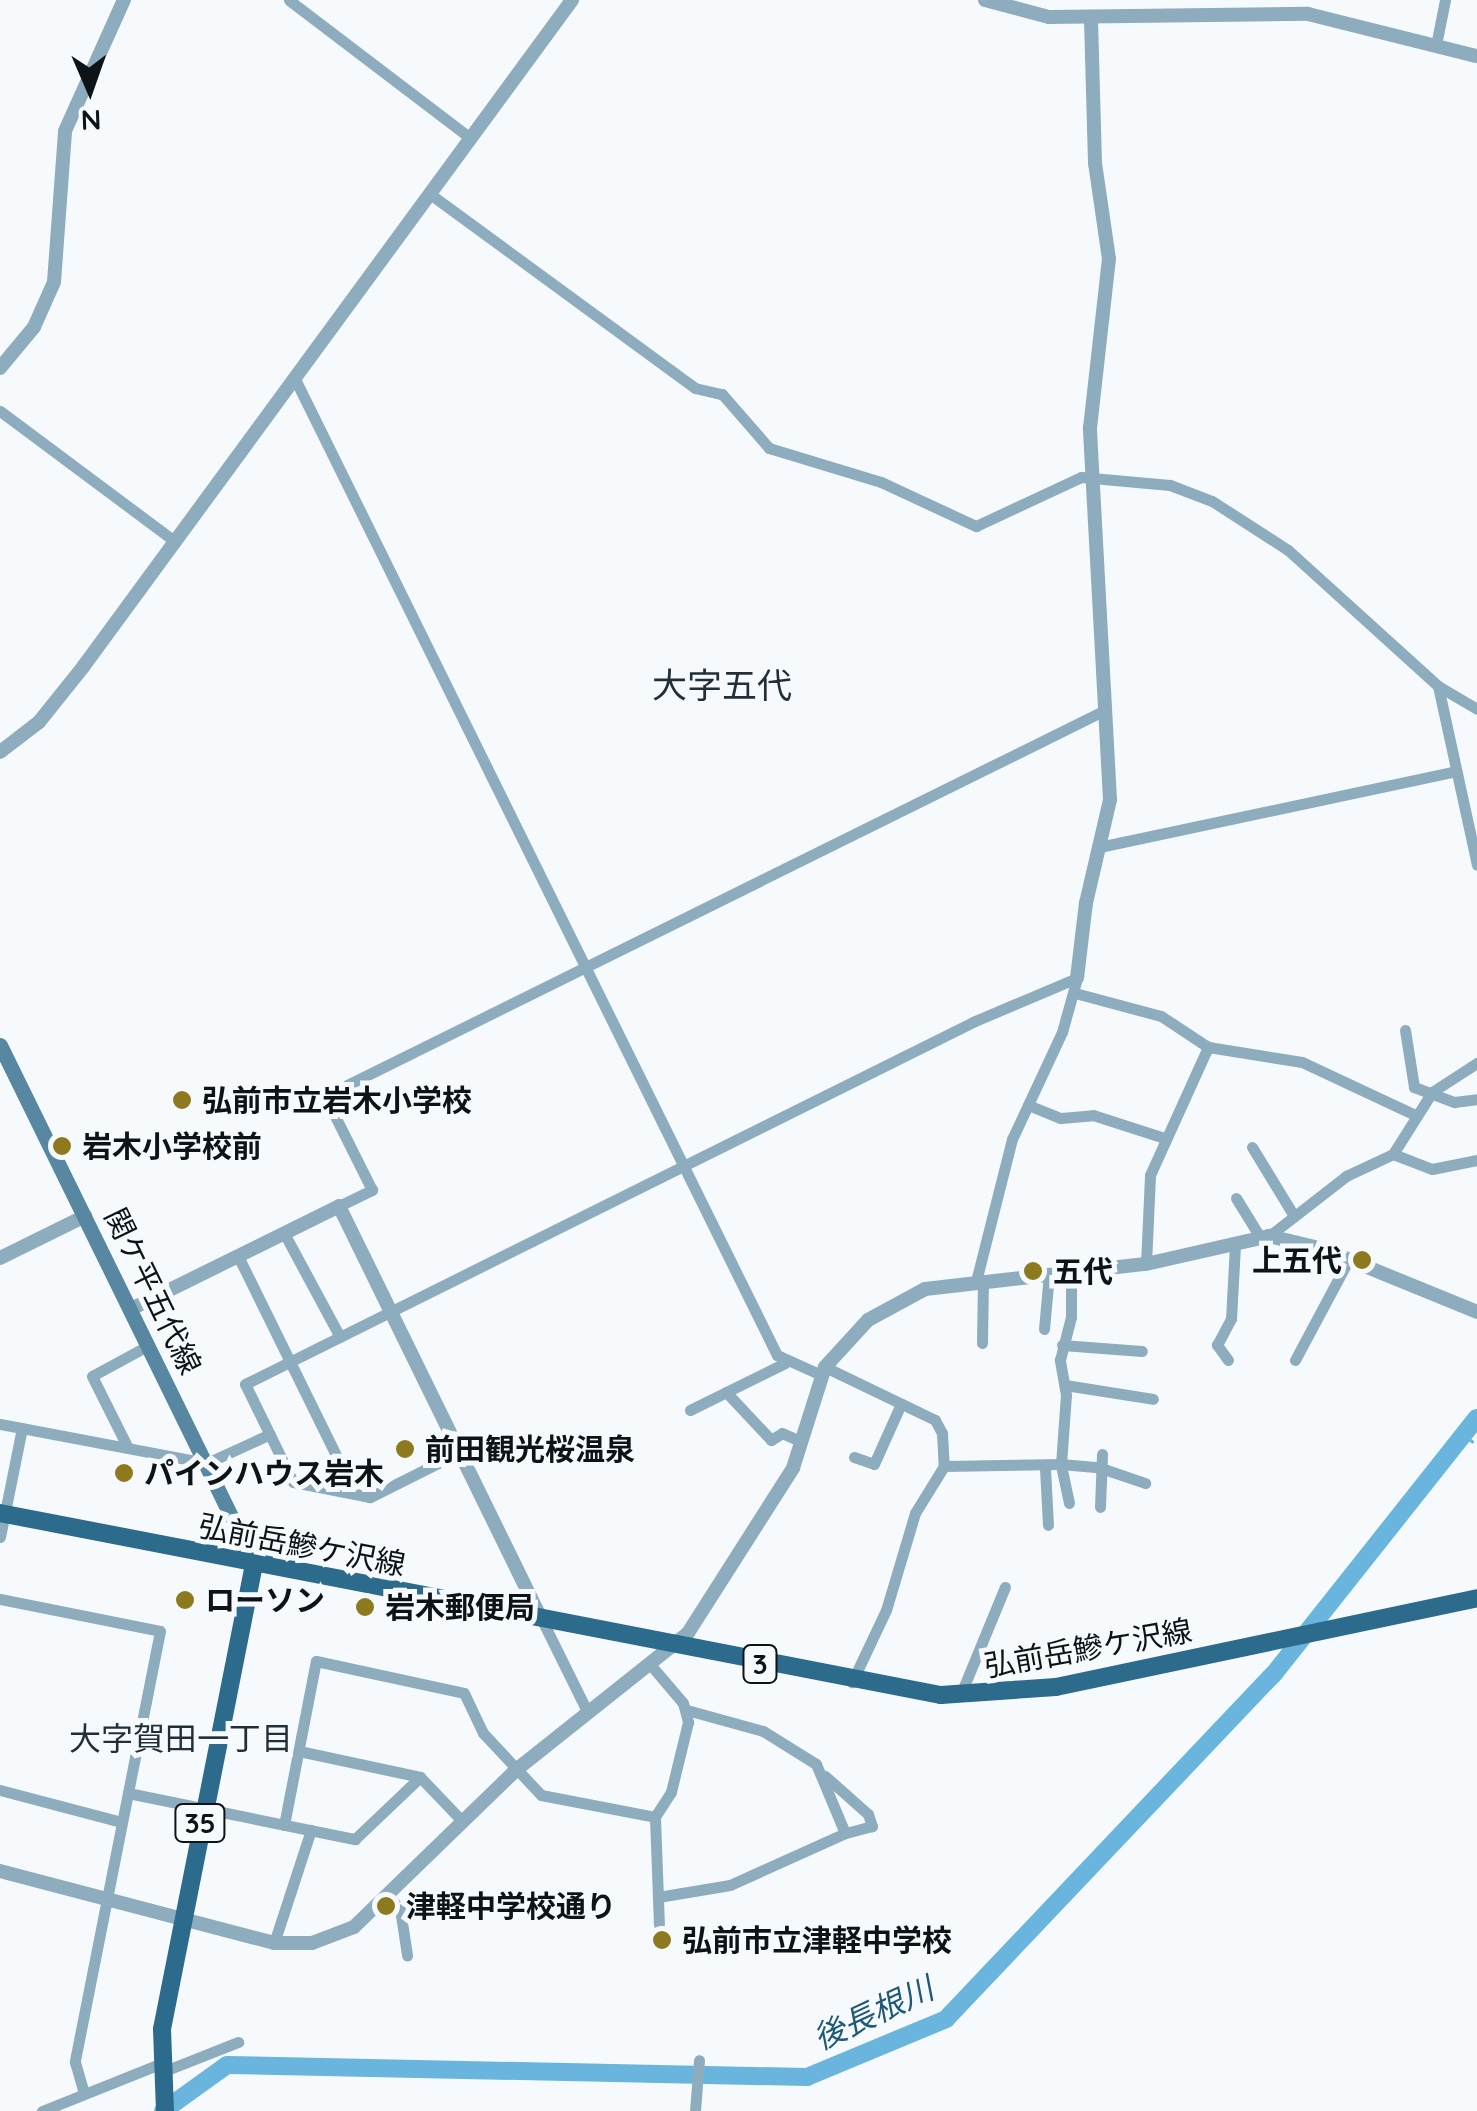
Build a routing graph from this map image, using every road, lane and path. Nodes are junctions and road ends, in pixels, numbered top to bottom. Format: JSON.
{"nodes":[{"id":1,"x":124,"y":0,"type":"edge"},
{"id":2,"x":289,"y":0,"type":"edge"},
{"id":3,"x":572,"y":0,"type":"edge"},
{"id":4,"x":985,"y":0,"type":"edge"},
{"id":5,"x":1089,"y":0,"type":"edge"},
{"id":6,"x":1445,"y":0,"type":"edge"},
{"id":7,"x":1091,"y":18,"type":"junction"},
{"id":8,"x":1436,"y":45,"type":"junction"},
{"id":9,"x":1477,"y":56,"type":"edge"},
{"id":10,"x":470,"y":137,"type":"junction"},
{"id":11,"x":430,"y":194,"type":"junction"},
{"id":12,"x":0,"y":368,"type":"edge"},
{"id":13,"x":294,"y":377,"type":"junction"},
{"id":14,"x":0,"y":412,"type":"edge"},
{"id":15,"x":1091,"y":477,"type":"junction"},
{"id":16,"x":176,"y":542,"type":"junction"},
{"id":17,"x":1438,"y":686,"type":"junction"},
{"id":18,"x":1106,"y":710,"type":"junction"},
{"id":19,"x":1477,"y":710,"type":"edge"},
{"id":20,"x":0,"y":752,"type":"edge"},
{"id":21,"x":1456,"y":771,"type":"junction"},
{"id":22,"x":1104,"y":846,"type":"junction"},
{"id":23,"x":1477,"y":864,"type":"edge"},
{"id":24,"x":585,"y":966,"type":"junction"},
{"id":25,"x":1076,"y":985,"type":"junction"},
{"id":26,"x":1405,"y":1030,"type":"dead end"},
{"id":27,"x":0,"y":1045,"type":"edge"},
{"id":28,"x":1208,"y":1047,"type":"junction"},
{"id":29,"x":1477,"y":1063,"type":"edge"},
{"id":30,"x":1432,"y":1092,"type":"junction"},
{"id":31,"x":1477,"y":1099,"type":"edge"},
{"id":32,"x":1028,"y":1105,"type":"junction"},
{"id":33,"x":1415,"y":1116,"type":"junction"},
{"id":34,"x":1164,"y":1138,"type":"junction"},
{"id":35,"x":1252,"y":1147,"type":"dead end"},
{"id":36,"x":1394,"y":1154,"type":"junction"},
{"id":37,"x":1477,"y":1160,"type":"edge"},
{"id":38,"x":684,"y":1166,"type":"junction"},
{"id":39,"x":1236,"y":1198,"type":"dead end"},
{"id":40,"x":339,"y":1206,"type":"junction"},
{"id":41,"x":85,"y":1216,"type":"junction"},
{"id":42,"x":1294,"y":1216,"type":"junction"},
{"id":43,"x":284,"y":1233,"type":"junction"},
{"id":44,"x":1265,"y":1236,"type":"junction"},
{"id":45,"x":1234,"y":1244,"type":"junction"},
{"id":46,"x":238,"y":1256,"type":"junction"},
{"id":47,"x":0,"y":1258,"type":"edge"},
{"id":48,"x":1349,"y":1259,"type":"junction"},
{"id":49,"x":1146,"y":1264,"type":"junction"},
{"id":50,"x":1071,"y":1271,"type":"junction"},
{"id":51,"x":1049,"y":1274,"type":"junction"},
{"id":52,"x":979,"y":1281,"type":"junction"},
{"id":53,"x":131,"y":1309,"type":"junction"},
{"id":54,"x":392,"y":1312,"type":"junction"},
{"id":55,"x":1477,"y":1312,"type":"edge"},
{"id":56,"x":1044,"y":1330,"type":"dead end"},
{"id":57,"x":340,"y":1337,"type":"junction"},
{"id":58,"x":982,"y":1344,"type":"dead end"},
{"id":59,"x":149,"y":1346,"type":"junction"},
{"id":60,"x":1062,"y":1346,"type":"junction"},
{"id":61,"x":1142,"y":1351,"type":"dead end"},
{"id":62,"x":292,"y":1360,"type":"junction"},
{"id":63,"x":1228,"y":1360,"type":"dead end"},
{"id":64,"x":1294,"y":1360,"type":"dead end"},
{"id":65,"x":785,"y":1363,"type":"junction"},
{"id":66,"x":823,"y":1371,"type":"junction"},
{"id":67,"x":1064,"y":1384,"type":"junction"},
{"id":68,"x":726,"y":1392,"type":"junction"},
{"id":69,"x":1152,"y":1399,"type":"dead end"},
{"id":70,"x":901,"y":1404,"type":"junction"},
{"id":71,"x":690,"y":1410,"type":"dead end"},
{"id":72,"x":0,"y":1424,"type":"edge"},
{"id":73,"x":22,"y":1428,"type":"junction"},
{"id":74,"x":270,"y":1434,"type":"junction"},
{"id":75,"x":800,"y":1440,"type":"junction"},
{"id":76,"x":128,"y":1448,"type":"junction"},
{"id":77,"x":460,"y":1452,"type":"junction"},
{"id":78,"x":854,"y":1457,"type":"dead end"},
{"id":79,"x":1100,"y":1461,"type":"junction"},
{"id":80,"x":207,"y":1463,"type":"junction"},
{"id":81,"x":1062,"y":1464,"type":"junction"},
{"id":82,"x":944,"y":1466,"type":"junction"},
{"id":83,"x":1044,"y":1468,"type":"junction"},
{"id":84,"x":1145,"y":1483,"type":"dead end"},
{"id":85,"x":355,"y":1494,"type":"junction"},
{"id":86,"x":1069,"y":1503,"type":"dead end"},
{"id":87,"x":1100,"y":1507,"type":"dead end"},
{"id":88,"x":2,"y":1514,"type":"edge"},
{"id":89,"x":1048,"y":1525,"type":"dead end"},
{"id":90,"x":0,"y":1536,"type":"edge"},
{"id":91,"x":254,"y":1564,"type":"junction"},
{"id":92,"x":1005,"y":1587,"type":"dead end"},
{"id":93,"x":0,"y":1598,"type":"edge"},
{"id":94,"x":1477,"y":1598,"type":"edge"},
{"id":95,"x":542,"y":1620,"type":"junction"},
{"id":96,"x":672,"y":1646,"type":"junction"},
{"id":97,"x":649,"y":1663,"type":"junction"},
{"id":98,"x":852,"y":1682,"type":"junction"},
{"id":99,"x":960,"y":1696,"type":"junction"},
{"id":100,"x":686,"y":1710,"type":"junction"},
{"id":101,"x":586,"y":1711,"type":"junction"},
{"id":102,"x":299,"y":1751,"type":"junction"},
{"id":103,"x":516,"y":1770,"type":"junction"},
{"id":104,"x":825,"y":1776,"type":"junction"},
{"id":105,"x":420,"y":1777,"type":"junction"},
{"id":106,"x":0,"y":1790,"type":"edge"},
{"id":107,"x":128,"y":1793,"type":"junction"},
{"id":108,"x":203,"y":1809,"type":"junction"},
{"id":109,"x":655,"y":1817,"type":"junction"},
{"id":110,"x":122,"y":1822,"type":"junction"},
{"id":111,"x":463,"y":1822,"type":"junction"},
{"id":112,"x":284,"y":1825,"type":"junction"},
{"id":113,"x":310,"y":1830,"type":"junction"},
{"id":114,"x":845,"y":1833,"type":"junction"},
{"id":115,"x":0,"y":1871,"type":"edge"},
{"id":116,"x":388,"y":1896,"type":"junction"},
{"id":117,"x":658,"y":1897,"type":"junction"},
{"id":118,"x":106,"y":1901,"type":"junction"},
{"id":119,"x":182,"y":1920,"type":"junction"},
{"id":120,"x":659,"y":1924,"type":"dead end"},
{"id":121,"x":274,"y":1943,"type":"junction"},
{"id":122,"x":407,"y":1955,"type":"dead end"},
{"id":123,"x":238,"y":2042,"type":"dead end"},
{"id":124,"x":698,"y":2060,"type":"dead end"},
{"id":125,"x":162,"y":2073,"type":"junction"},
{"id":126,"x":84,"y":2094,"type":"junction"},
{"id":127,"x":695,"y":2108,"type":"edge"},
{"id":128,"x":42,"y":2111,"type":"edge"},
{"id":129,"x":165,"y":2111,"type":"edge"}],
"edges":[{"from":1,"to":12,"type":"street"},
{"from":2,"to":10,"type":"street"},
{"from":3,"to":10,"type":"street"},
{"from":4,"to":7,"type":"street"},
{"from":5,"to":7,"type":"street"},
{"from":6,"to":8,"type":"street"},
{"from":7,"to":8,"type":"street"},
{"from":7,"to":15,"type":"street"},
{"from":8,"to":9,"type":"street"},
{"from":10,"to":11,"type":"street"},
{"from":11,"to":13,"type":"street"},
{"from":11,"to":15,"type":"street"},
{"from":13,"to":16,"type":"street"},
{"from":13,"to":24,"type":"street"},
{"from":14,"to":16,"type":"street"},
{"from":15,"to":17,"type":"street"},
{"from":15,"to":18,"type":"street"},
{"from":16,"to":20,"type":"street"},
{"from":17,"to":19,"type":"street"},
{"from":17,"to":21,"type":"street"},
{"from":18,"to":22,"type":"street"},
{"from":18,"to":24,"type":"street"},
{"from":21,"to":22,"type":"street"},
{"from":21,"to":23,"type":"street"},
{"from":22,"to":25,"type":"street"},
{"from":24,"to":38,"type":"street"},
{"from":24,"to":40,"type":"street"},
{"from":25,"to":28,"type":"street"},
{"from":25,"to":32,"type":"street"},
{"from":25,"to":38,"type":"street"},
{"from":26,"to":30,"type":"street"},
{"from":27,"to":41,"type":"main road","name":"関ケ平五代線"},
{"from":28,"to":33,"type":"street"},
{"from":28,"to":34,"type":"street"},
{"from":29,"to":30,"type":"street"},
{"from":30,"to":31,"type":"street"},
{"from":30,"to":33,"type":"street"},
{"from":32,"to":34,"type":"street"},
{"from":32,"to":52,"type":"street"},
{"from":33,"to":36,"type":"street"},
{"from":34,"to":49,"type":"street"},
{"from":35,"to":42,"type":"street"},
{"from":36,"to":37,"type":"street"},
{"from":36,"to":42,"type":"street"},
{"from":38,"to":54,"type":"street"},
{"from":38,"to":65,"type":"street"},
{"from":39,"to":44,"type":"street"},
{"from":40,"to":43,"type":"street"},
{"from":40,"to":54,"type":"street"},
{"from":41,"to":47,"type":"street"},
{"from":41,"to":53,"type":"main road","name":"関ケ平五代線"},
{"from":42,"to":44,"type":"street"},
{"from":43,"to":46,"type":"street"},
{"from":43,"to":57,"type":"street"},
{"from":44,"to":45,"type":"street"},
{"from":44,"to":48,"type":"street"},
{"from":45,"to":49,"type":"street"},
{"from":45,"to":63,"type":"street"},
{"from":46,"to":53,"type":"street"},
{"from":46,"to":62,"type":"street"},
{"from":48,"to":55,"type":"street"},
{"from":48,"to":64,"type":"street"},
{"from":49,"to":50,"type":"street"},
{"from":50,"to":51,"type":"street"},
{"from":50,"to":60,"type":"street"},
{"from":51,"to":52,"type":"street"},
{"from":51,"to":56,"type":"street"},
{"from":52,"to":58,"type":"street"},
{"from":52,"to":66,"type":"street"},
{"from":53,"to":59,"type":"main road","name":"関ケ平五代線"},
{"from":54,"to":57,"type":"street"},
{"from":54,"to":77,"type":"street"},
{"from":57,"to":62,"type":"street"},
{"from":59,"to":76,"type":"street"},
{"from":59,"to":80,"type":"main road","name":"関ケ平五代線"},
{"from":60,"to":61,"type":"street"},
{"from":60,"to":67,"type":"street"},
{"from":62,"to":74,"type":"street"},
{"from":62,"to":85,"type":"street"},
{"from":65,"to":66,"type":"street"},
{"from":65,"to":68,"type":"street"},
{"from":66,"to":70,"type":"street"},
{"from":66,"to":75,"type":"street"},
{"from":67,"to":69,"type":"street"},
{"from":67,"to":81,"type":"street"},
{"from":68,"to":71,"type":"street"},
{"from":68,"to":75,"type":"street"},
{"from":70,"to":78,"type":"street"},
{"from":70,"to":82,"type":"street"},
{"from":72,"to":73,"type":"street"},
{"from":73,"to":76,"type":"street"},
{"from":73,"to":88,"type":"street"},
{"from":74,"to":80,"type":"street"},
{"from":74,"to":85,"type":"street"},
{"from":75,"to":96,"type":"street"},
{"from":76,"to":80,"type":"street"},
{"from":77,"to":85,"type":"street"},
{"from":77,"to":95,"type":"street"},
{"from":79,"to":81,"type":"street"},
{"from":79,"to":84,"type":"street"},
{"from":79,"to":87,"type":"street"},
{"from":80,"to":91,"type":"main road","name":"関ケ平五代線"},
{"from":81,"to":83,"type":"street"},
{"from":81,"to":86,"type":"street"},
{"from":82,"to":83,"type":"street"},
{"from":82,"to":98,"type":"street"},
{"from":83,"to":89,"type":"street"},
{"from":88,"to":90,"type":"street"},
{"from":88,"to":91,"type":"main road","name":"弘前岳鰺ケ沢線","number":"3"},
{"from":91,"to":95,"type":"main road","name":"弘前岳鰺ケ沢線","number":"3"},
{"from":91,"to":108,"type":"main road","number":"35"},
{"from":92,"to":99,"type":"street"},
{"from":93,"to":107,"type":"street"},
{"from":94,"to":99,"type":"main road","name":"弘前岳鰺ケ沢線","number":"3"},
{"from":95,"to":96,"type":"main road","name":"弘前岳鰺ケ沢線","number":"3"},
{"from":95,"to":101,"type":"street"},
{"from":96,"to":97,"type":"street"},
{"from":96,"to":98,"type":"main road","name":"弘前岳鰺ケ沢線","number":"3"},
{"from":97,"to":100,"type":"street"},
{"from":97,"to":101,"type":"street"},
{"from":98,"to":99,"type":"main road","name":"弘前岳鰺ケ沢線","number":"3"},
{"from":100,"to":104,"type":"street"},
{"from":100,"to":109,"type":"street"},
{"from":101,"to":103,"type":"street"},
{"from":102,"to":103,"type":"street"},
{"from":102,"to":105,"type":"street"},
{"from":102,"to":112,"type":"street"},
{"from":103,"to":109,"type":"street"},
{"from":103,"to":111,"type":"street"},
{"from":104,"to":114,"type":"street"},
{"from":104,"to":114,"type":"street"},
{"from":105,"to":111,"type":"street"},
{"from":105,"to":113,"type":"street"},
{"from":106,"to":110,"type":"street"},
{"from":107,"to":108,"type":"street"},
{"from":107,"to":110,"type":"street"},
{"from":108,"to":112,"type":"street"},
{"from":108,"to":119,"type":"main road","number":"35"},
{"from":109,"to":117,"type":"street"},
{"from":110,"to":118,"type":"street"},
{"from":111,"to":116,"type":"street"},
{"from":112,"to":113,"type":"street"},
{"from":113,"to":121,"type":"street"},
{"from":114,"to":117,"type":"street"},
{"from":115,"to":118,"type":"street"},
{"from":116,"to":121,"type":"street"},
{"from":116,"to":122,"type":"street"},
{"from":117,"to":120,"type":"street"},
{"from":118,"to":119,"type":"street"},
{"from":118,"to":126,"type":"street"},
{"from":119,"to":121,"type":"street"},
{"from":119,"to":125,"type":"main road","number":"35"},
{"from":123,"to":125,"type":"street"},
{"from":124,"to":127,"type":"street"},
{"from":125,"to":126,"type":"street"},
{"from":125,"to":129,"type":"main road","number":"35"},
{"from":126,"to":128,"type":"street"}]}
